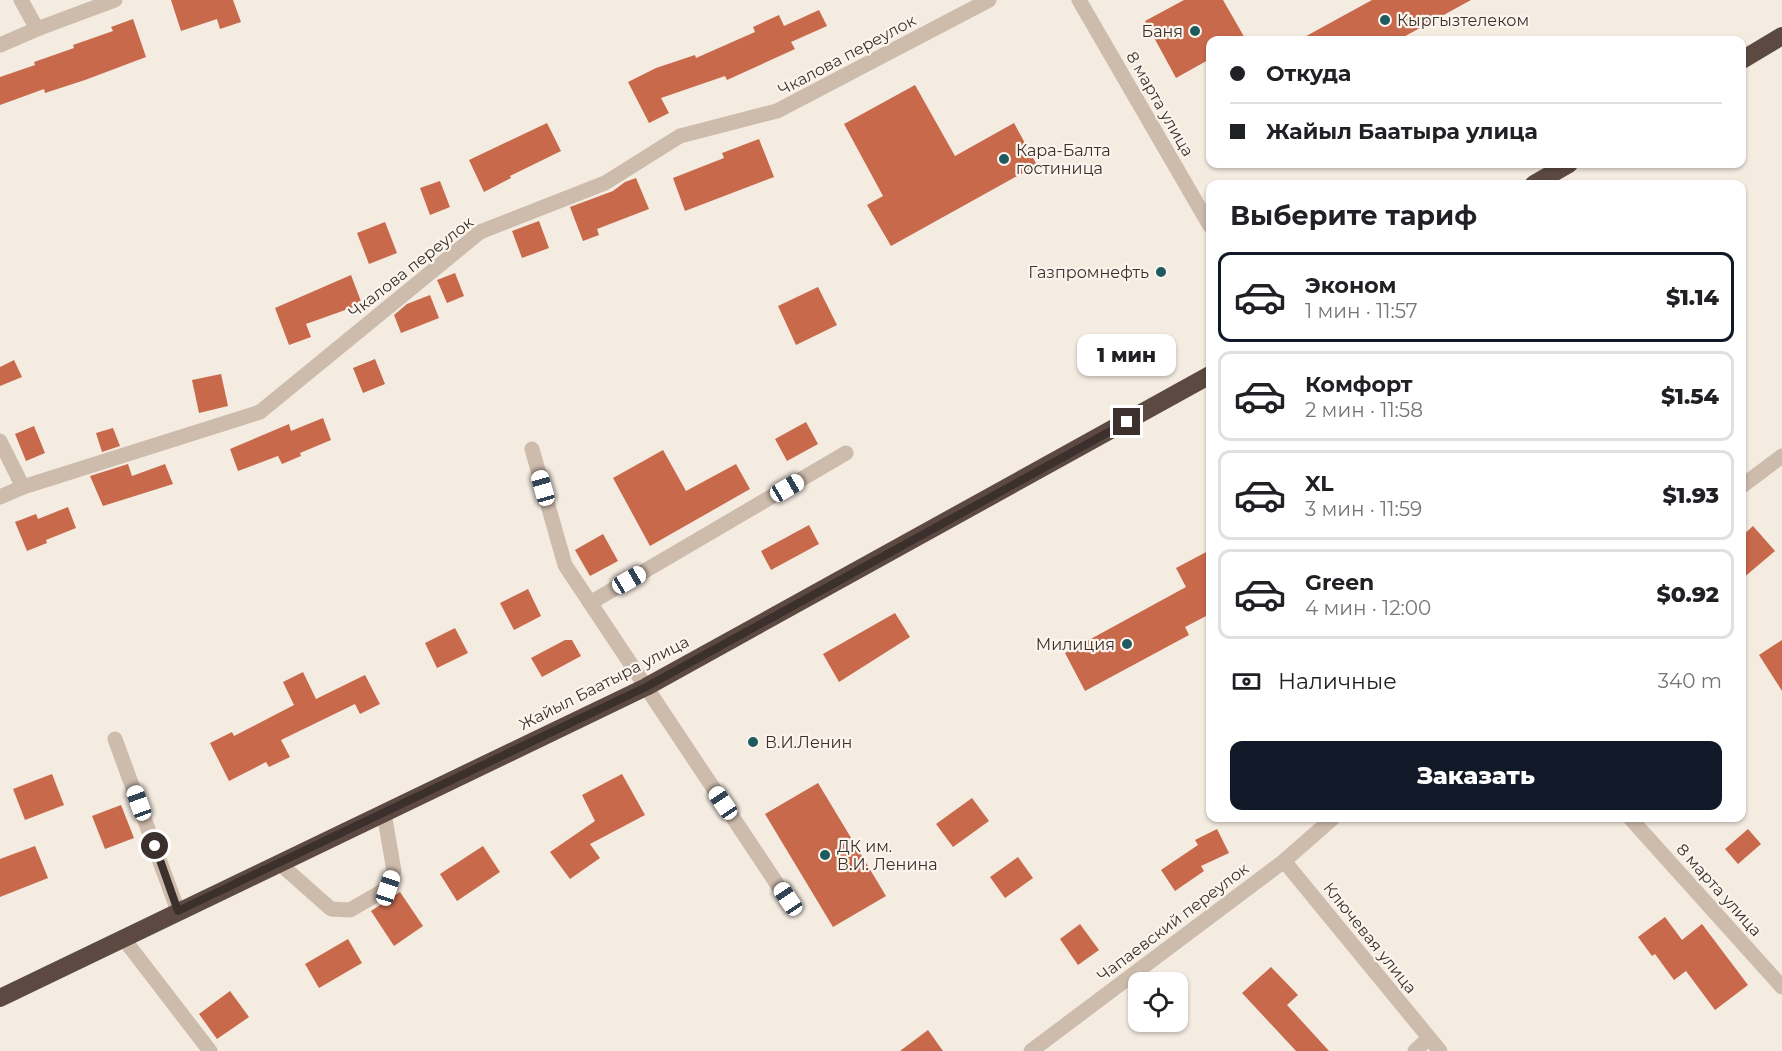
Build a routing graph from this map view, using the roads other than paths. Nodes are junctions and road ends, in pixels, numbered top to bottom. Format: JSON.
{"nodes":[{"id":1,"x":21,"y":0,"type":"edge"},
{"id":2,"x":115,"y":0,"type":"edge"},
{"id":3,"x":989,"y":0,"type":"edge"},
{"id":4,"x":1079,"y":0,"type":"edge"},
{"id":5,"x":37,"y":28,"type":"junction"},
{"id":6,"x":1782,"y":36,"type":"edge"},
{"id":7,"x":0,"y":45,"type":"edge"},
{"id":8,"x":1746,"y":58,"type":"edge"},
{"id":9,"x":1562,"y":168,"type":"edge"},
{"id":10,"x":1541,"y":180,"type":"edge"},
{"id":11,"x":1206,"y":219,"type":"edge"},
{"id":12,"x":1206,"y":377,"type":"edge"},
{"id":13,"x":0,"y":441,"type":"edge"},
{"id":14,"x":531,"y":449,"type":"dead end"},
{"id":15,"x":846,"y":453,"type":"dead end"},
{"id":16,"x":1782,"y":456,"type":"edge"},
{"id":17,"x":1746,"y":483,"type":"edge"},
{"id":18,"x":23,"y":487,"type":"junction"},
{"id":19,"x":0,"y":497,"type":"edge"},
{"id":20,"x":590,"y":603,"type":"junction"},
{"id":21,"x":646,"y":687,"type":"junction"},
{"id":22,"x":115,"y":739,"type":"dead end"},
{"id":23,"x":384,"y":813,"type":"junction"},
{"id":24,"x":1328,"y":822,"type":"edge"},
{"id":25,"x":1634,"y":822,"type":"edge"},
{"id":26,"x":1284,"y":861,"type":"junction"},
{"id":27,"x":279,"y":863,"type":"junction"},
{"id":28,"x":788,"y":899,"type":"dead end"},
{"id":29,"x":178,"y":911,"type":"junction"},
{"id":30,"x":123,"y":938,"type":"junction"},
{"id":31,"x":1782,"y":987,"type":"edge"},
{"id":32,"x":0,"y":998,"type":"edge"},
{"id":33,"x":1429,"y":1038,"type":"junction"},
{"id":34,"x":210,"y":1051,"type":"edge"},
{"id":35,"x":1031,"y":1051,"type":"edge"},
{"id":36,"x":1415,"y":1051,"type":"edge"},
{"id":37,"x":1440,"y":1051,"type":"edge"}],
"edges":[{"from":1,"to":5,"type":"street"},
{"from":2,"to":5,"type":"street"},
{"from":3,"to":18,"type":"street","name":"Чкалова переулок"},
{"from":4,"to":11,"type":"street","name":"8 марта улица"},
{"from":5,"to":7,"type":"street"},
{"from":6,"to":8,"type":"highway"},
{"from":9,"to":10,"type":"highway"},
{"from":12,"to":21,"type":"highway","name":"Жайыл Баатыра улица"},
{"from":13,"to":18,"type":"street"},
{"from":14,"to":20,"type":"street"},
{"from":15,"to":20,"type":"street"},
{"from":16,"to":17,"type":"street"},
{"from":18,"to":19,"type":"street","name":"Чкалова переулок"},
{"from":20,"to":21,"type":"street"},
{"from":21,"to":23,"type":"highway","name":"Жайыл Баатыра улица"},
{"from":21,"to":28,"type":"street"},
{"from":22,"to":29,"type":"street"},
{"from":23,"to":27,"type":"highway","name":"Жайыл Баатыра улица"},
{"from":23,"to":27,"type":"street"},
{"from":24,"to":26,"type":"street","name":"Чапаевский переулок"},
{"from":25,"to":31,"type":"street","name":"8 марта улица"},
{"from":26,"to":33,"type":"street","name":"Ключевая улица"},
{"from":26,"to":35,"type":"street","name":"Чапаевский переулок"},
{"from":27,"to":29,"type":"highway","name":"Жайыл Баатыра улица"},
{"from":29,"to":30,"type":"highway","name":"Жайыл Баатыра улица"},
{"from":30,"to":32,"type":"highway","name":"Жайыл Баатыра улица"},
{"from":30,"to":34,"type":"street"},
{"from":33,"to":36,"type":"street"},
{"from":33,"to":37,"type":"street","name":"Ключевая улица"}]}
